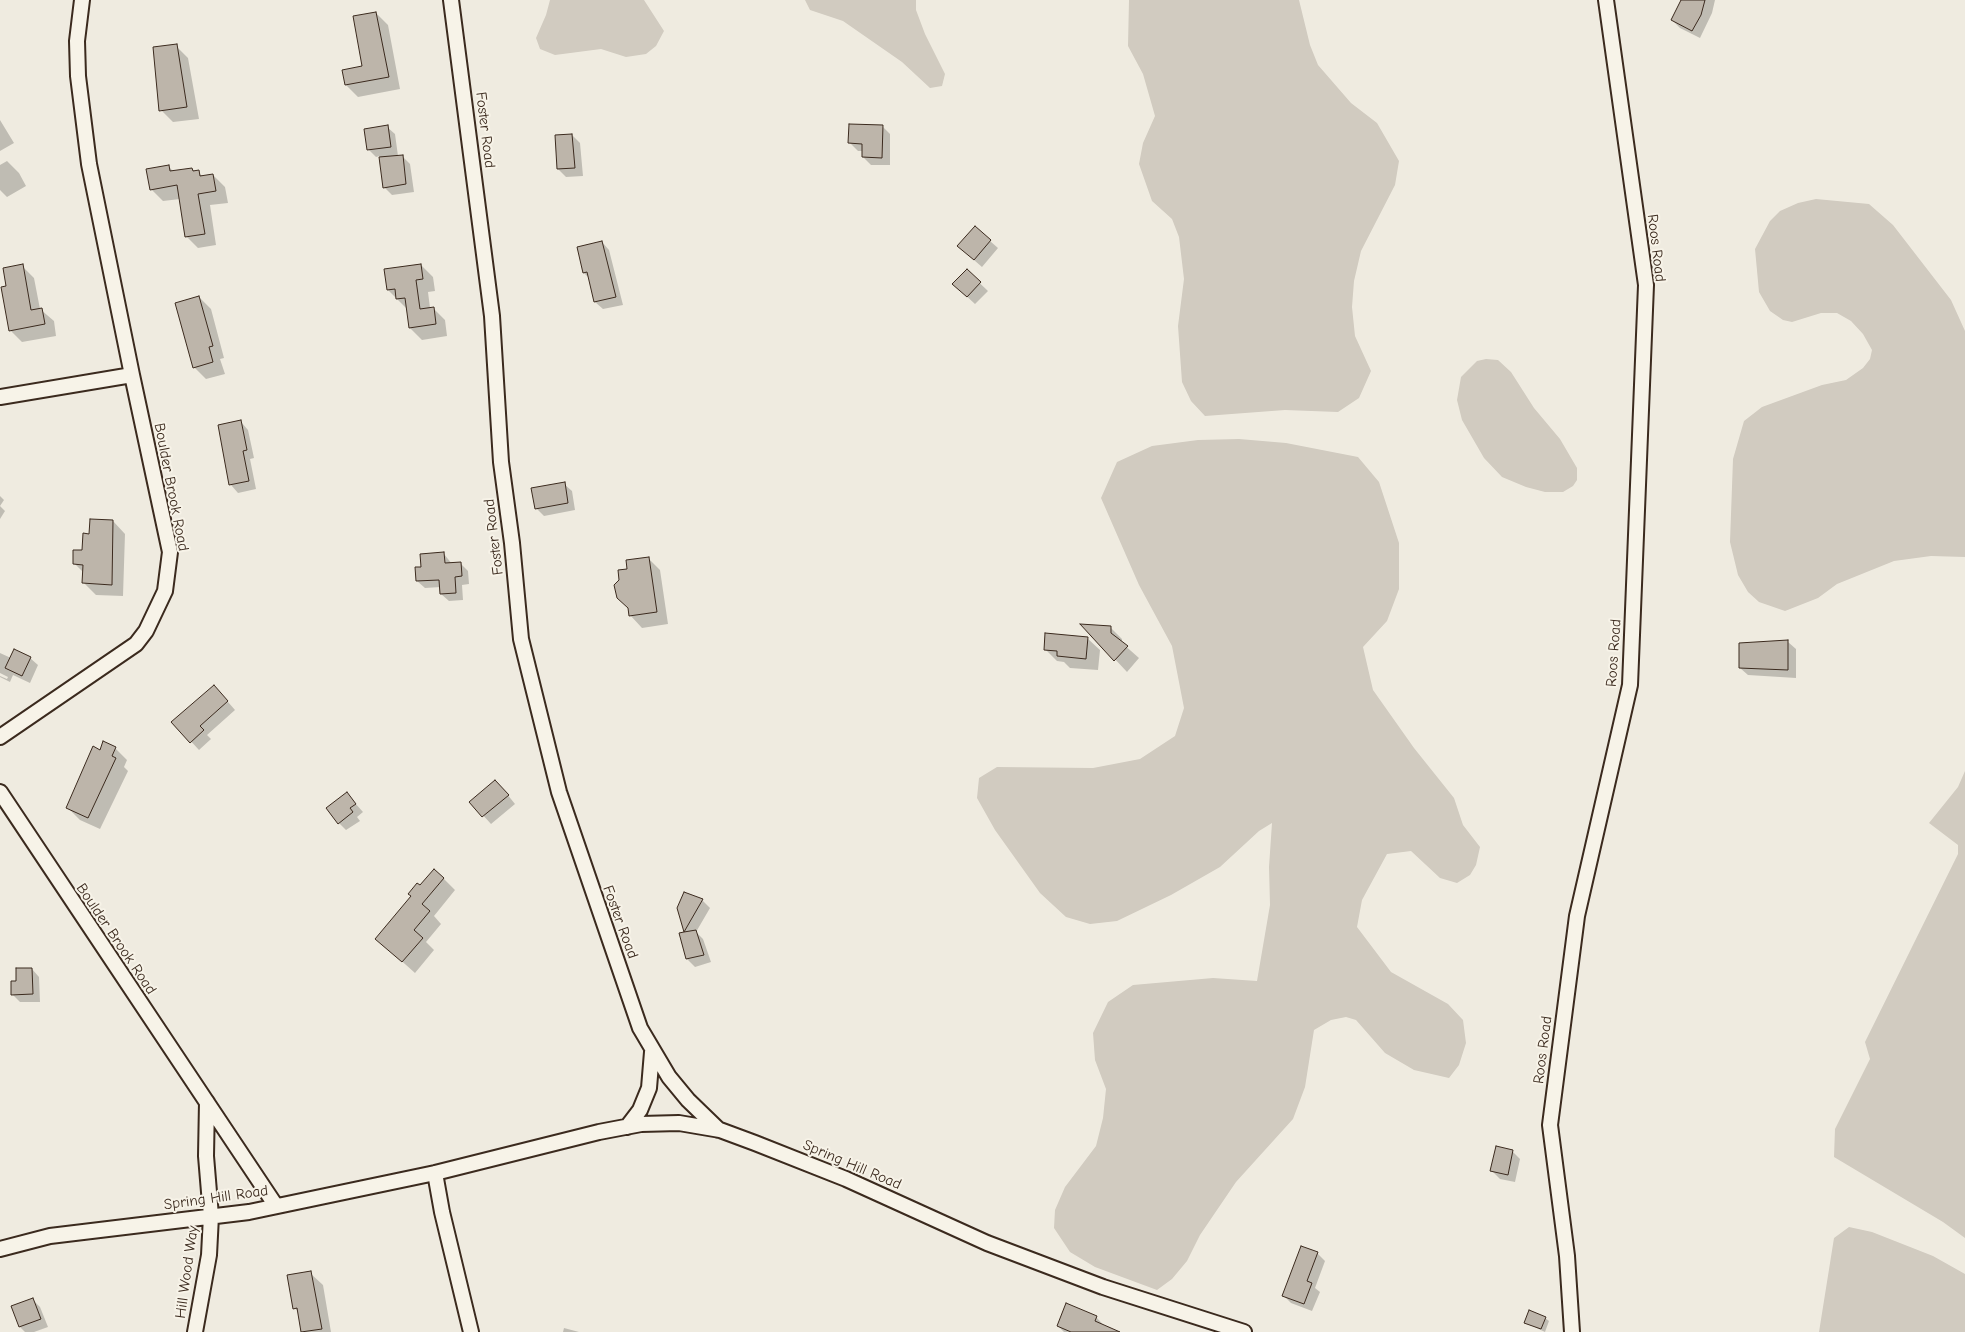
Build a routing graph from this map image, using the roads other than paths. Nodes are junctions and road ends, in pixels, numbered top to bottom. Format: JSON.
{"nodes":[{"id":1,"x":82,"y":0,"type":"edge"},
{"id":2,"x":451,"y":0,"type":"edge"},
{"id":3,"x":1606,"y":0,"type":"edge"},
{"id":4,"x":132,"y":375,"type":"junction"},
{"id":5,"x":0,"y":397,"type":"edge"},
{"id":6,"x":0,"y":737,"type":"edge"},
{"id":7,"x":0,"y":792,"type":"edge"},
{"id":8,"x":652,"y":1052,"type":"junction"},
{"id":9,"x":207,"y":1102,"type":"junction"},
{"id":10,"x":628,"y":1126,"type":"junction"},
{"id":11,"x":720,"y":1130,"type":"junction"},
{"id":12,"x":435,"y":1173,"type":"junction"},
{"id":13,"x":276,"y":1206,"type":"junction"},
{"id":14,"x":212,"y":1216,"type":"junction"},
{"id":15,"x":0,"y":1249,"type":"edge"},
{"id":16,"x":195,"y":1332,"type":"edge"},
{"id":17,"x":471,"y":1332,"type":"edge"},
{"id":18,"x":1244,"y":1332,"type":"edge"},
{"id":19,"x":1572,"y":1332,"type":"edge"}],
"edges":[{"from":1,"to":4,"type":"street","name":"Boulder Brook Road"},
{"from":2,"to":8,"type":"street","name":"Foster Road"},
{"from":3,"to":19,"type":"street","name":"Roos Road"},
{"from":4,"to":5,"type":"street"},
{"from":4,"to":6,"type":"street","name":"Boulder Brook Road"},
{"from":7,"to":9,"type":"street","name":"Boulder Brook Road"},
{"from":8,"to":10,"type":"street"},
{"from":8,"to":11,"type":"street","name":"Foster Road"},
{"from":9,"to":13,"type":"street","name":"Boulder Brook Road"},
{"from":9,"to":14,"type":"street"},
{"from":10,"to":11,"type":"street","name":"Spring Hill Road"},
{"from":10,"to":12,"type":"street","name":"Spring Hill Road"},
{"from":11,"to":18,"type":"street","name":"Spring Hill Road"},
{"from":12,"to":13,"type":"street","name":"Spring Hill Road"},
{"from":12,"to":17,"type":"street"},
{"from":13,"to":14,"type":"street","name":"Spring Hill Road"},
{"from":14,"to":15,"type":"street","name":"Spring Hill Road"},
{"from":14,"to":16,"type":"street","name":"Hill Wood Way"}]}
